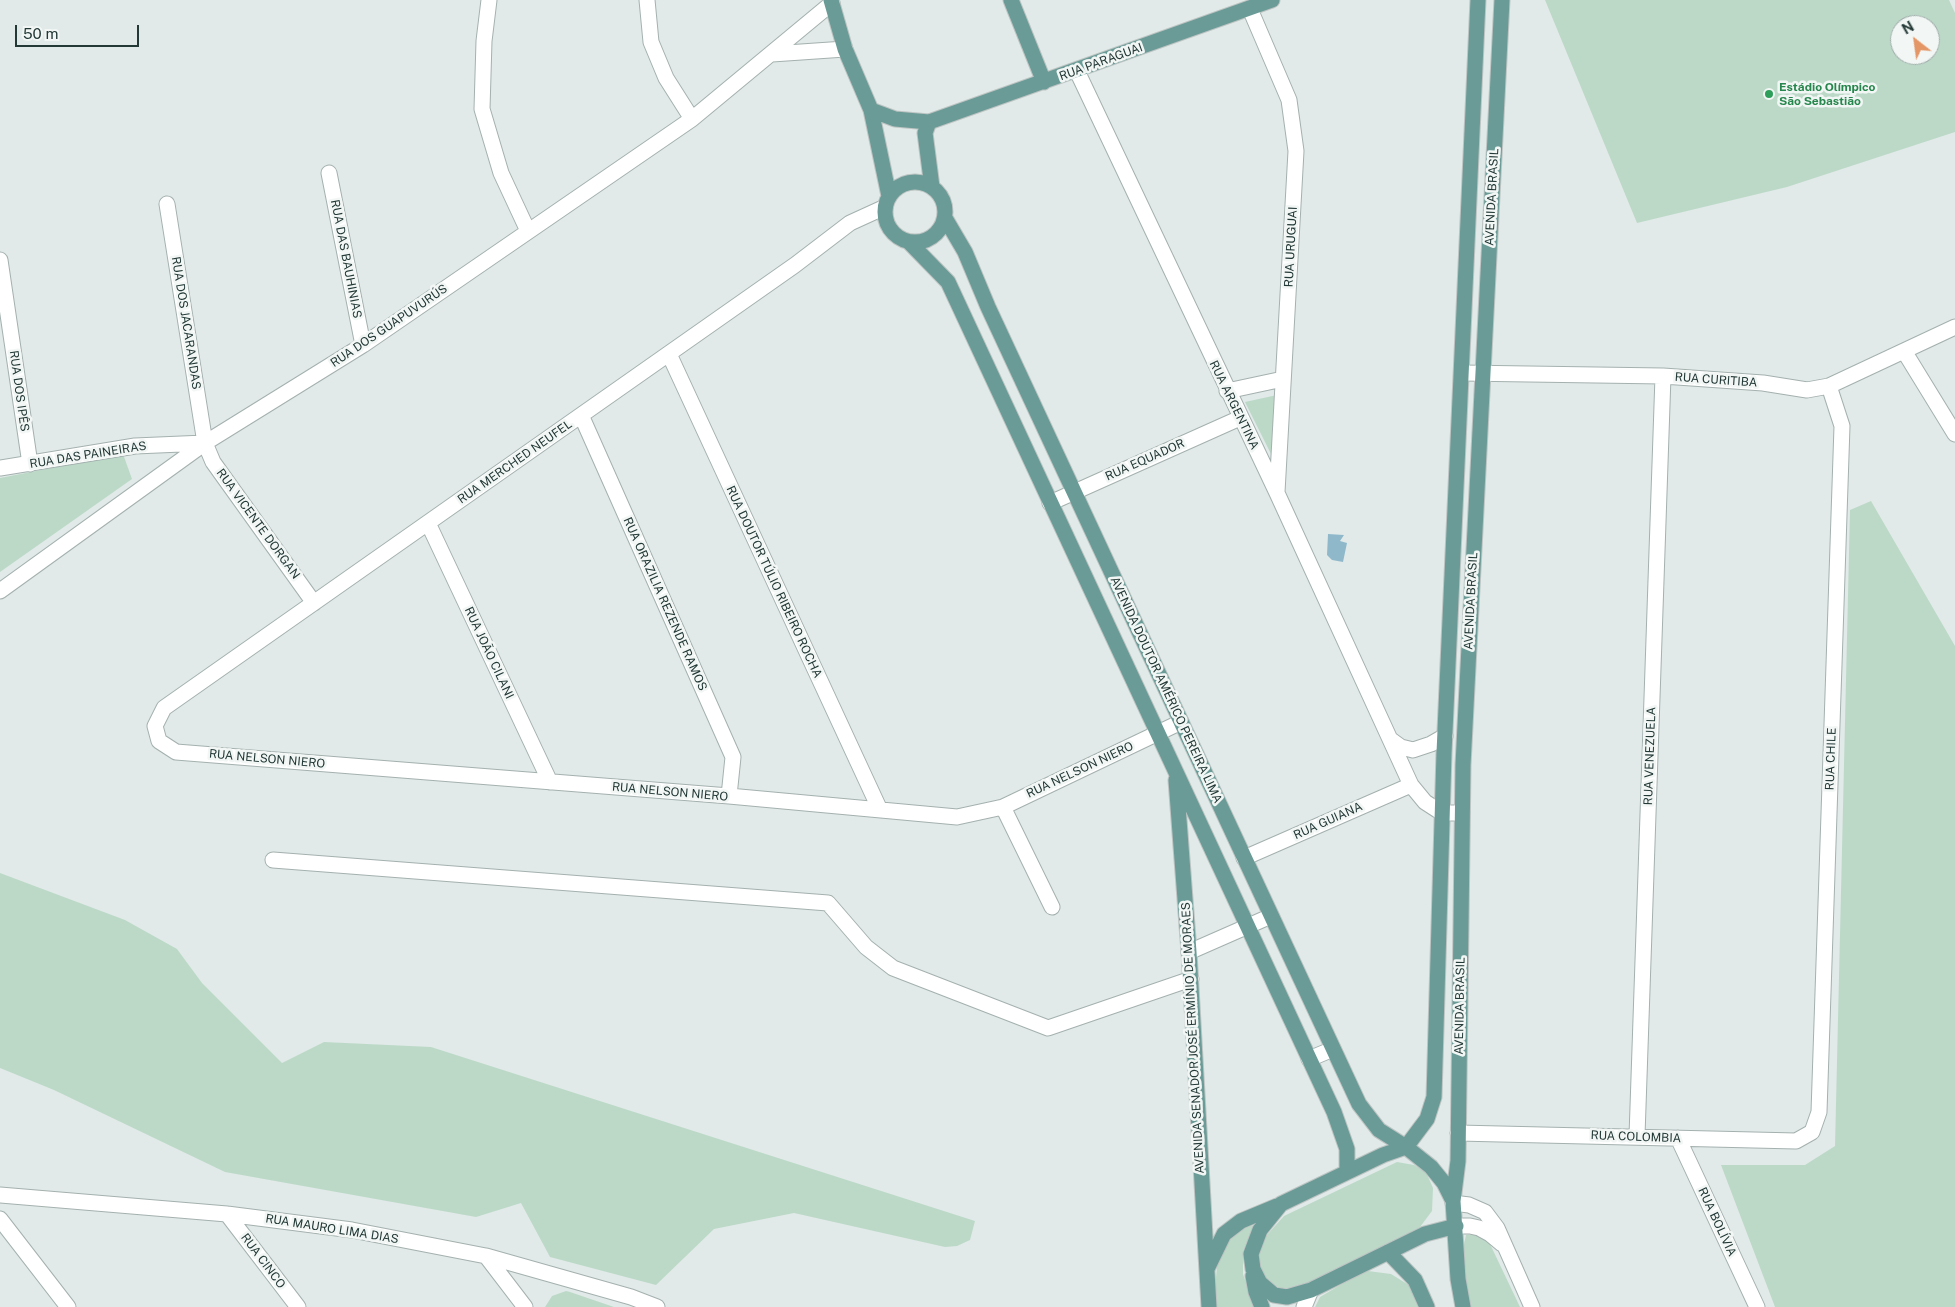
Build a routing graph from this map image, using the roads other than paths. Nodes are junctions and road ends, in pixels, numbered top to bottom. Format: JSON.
{"nodes":[{"id":1,"x":489,"y":0,"type":"edge"},
{"id":2,"x":647,"y":0,"type":"edge"},
{"id":3,"x":1011,"y":0,"type":"edge"},
{"id":4,"x":1272,"y":0,"type":"edge"},
{"id":5,"x":1478,"y":0,"type":"edge"},
{"id":6,"x":1502,"y":0,"type":"edge"},
{"id":7,"x":832,"y":2,"type":"edge"},
{"id":8,"x":1249,"y":4,"type":"edge"},
{"id":9,"x":845,"y":49,"type":"junction"},
{"id":10,"x":772,"y":54,"type":"junction"},
{"id":11,"x":1077,"y":71,"type":"junction"},
{"id":12,"x":1044,"y":82,"type":"junction"},
{"id":13,"x":871,"y":110,"type":"junction"},
{"id":14,"x":692,"y":119,"type":"junction"},
{"id":15,"x":929,"y":122,"type":"junction"},
{"id":16,"x":329,"y":174,"type":"dead end"},
{"id":17,"x":932,"y":187,"type":"junction"},
{"id":18,"x":887,"y":201,"type":"junction"},
{"id":19,"x":167,"y":204,"type":"dead end"},
{"id":20,"x":945,"y":218,"type":"junction"},
{"id":21,"x":528,"y":231,"type":"junction"},
{"id":22,"x":909,"y":242,"type":"junction"},
{"id":23,"x":0,"y":260,"type":"edge"},
{"id":24,"x":1955,"y":327,"type":"edge"},
{"id":25,"x":363,"y":345,"type":"junction"},
{"id":26,"x":1904,"y":351,"type":"junction"},
{"id":27,"x":668,"y":354,"type":"junction"},
{"id":28,"x":1462,"y":373,"type":"junction"},
{"id":29,"x":1483,"y":373,"type":"junction"},
{"id":30,"x":1663,"y":376,"type":"junction"},
{"id":31,"x":1283,"y":379,"type":"junction"},
{"id":32,"x":1830,"y":386,"type":"junction"},
{"id":33,"x":1227,"y":391,"type":"junction"},
{"id":34,"x":581,"y":415,"type":"junction"},
{"id":35,"x":1240,"y":418,"type":"junction"},
{"id":36,"x":1955,"y":434,"type":"edge"},
{"id":37,"x":205,"y":443,"type":"junction"},
{"id":38,"x":30,"y":464,"type":"junction"},
{"id":39,"x":0,"y":468,"type":"edge"},
{"id":40,"x":1074,"y":492,"type":"junction"},
{"id":41,"x":1277,"y":493,"type":"junction"},
{"id":42,"x":1050,"y":503,"type":"junction"},
{"id":43,"x":428,"y":523,"type":"junction"},
{"id":44,"x":0,"y":590,"type":"edge"},
{"id":45,"x":314,"y":602,"type":"junction"},
{"id":46,"x":1181,"y":722,"type":"junction"},
{"id":47,"x":154,"y":726,"type":"joint"},
{"id":48,"x":1159,"y":733,"type":"junction"},
{"id":49,"x":1445,"y":736,"type":"junction"},
{"id":50,"x":1390,"y":739,"type":"junction"},
{"id":51,"x":1175,"y":769,"type":"junction"},
{"id":52,"x":550,"y":782,"type":"junction"},
{"id":53,"x":1411,"y":785,"type":"junction"},
{"id":54,"x":729,"y":796,"type":"junction"},
{"id":55,"x":1003,"y":806,"type":"junction"},
{"id":56,"x":880,"y":810,"type":"junction"},
{"id":57,"x":1442,"y":813,"type":"junction"},
{"id":58,"x":1462,"y":813,"type":"junction"},
{"id":59,"x":1244,"y":858,"type":"junction"},
{"id":60,"x":273,"y":860,"type":"dead end"},
{"id":61,"x":1052,"y":908,"type":"dead end"},
{"id":62,"x":1271,"y":916,"type":"junction"},
{"id":63,"x":1248,"y":926,"type":"junction"},
{"id":64,"x":1189,"y":952,"type":"junction"},
{"id":65,"x":1438,"y":972,"type":"junction"},
{"id":66,"x":1460,"y":975,"type":"junction"},
{"id":67,"x":1191,"y":978,"type":"junction"},
{"id":68,"x":1304,"y":986,"type":"junction"},
{"id":69,"x":1281,"y":997,"type":"junction"},
{"id":70,"x":1333,"y":1049,"type":"junction"},
{"id":71,"x":1310,"y":1059,"type":"junction"},
{"id":72,"x":1812,"y":1132,"type":"joint"},
{"id":73,"x":1458,"y":1133,"type":"junction"},
{"id":74,"x":1637,"y":1136,"type":"junction"},
{"id":75,"x":1678,"y":1138,"type":"junction"},
{"id":76,"x":1406,"y":1147,"type":"junction"},
{"id":77,"x":1346,"y":1171,"type":"junction"},
{"id":78,"x":0,"y":1196,"type":"edge"},
{"id":79,"x":1453,"y":1202,"type":"junction"},
{"id":80,"x":1281,"y":1204,"type":"junction"},
{"id":81,"x":227,"y":1214,"type":"junction"},
{"id":82,"x":0,"y":1219,"type":"edge"},
{"id":83,"x":1456,"y":1226,"type":"junction"},
{"id":84,"x":1503,"y":1244,"type":"junction"},
{"id":85,"x":1388,"y":1252,"type":"junction"},
{"id":86,"x":486,"y":1256,"type":"junction"},
{"id":87,"x":1252,"y":1269,"type":"junction"},
{"id":88,"x":1207,"y":1270,"type":"junction"},
{"id":89,"x":1311,"y":1290,"type":"junction"},
{"id":90,"x":68,"y":1307,"type":"edge"},
{"id":91,"x":298,"y":1307,"type":"edge"},
{"id":92,"x":525,"y":1307,"type":"edge"},
{"id":93,"x":657,"y":1307,"type":"edge"},
{"id":94,"x":1209,"y":1307,"type":"edge"},
{"id":95,"x":1262,"y":1307,"type":"edge"},
{"id":96,"x":1280,"y":1307,"type":"edge"},
{"id":97,"x":1304,"y":1307,"type":"edge"},
{"id":98,"x":1427,"y":1307,"type":"edge"},
{"id":99,"x":1462,"y":1307,"type":"edge"},
{"id":100,"x":1532,"y":1307,"type":"edge"},
{"id":101,"x":1757,"y":1307,"type":"edge"}],
"edges":[{"from":1,"to":21,"type":"street"},
{"from":2,"to":14,"type":"street"},
{"from":3,"to":12,"type":"main road"},
{"from":4,"to":8,"type":"main road","name":"RUA PARAGUAI"},
{"from":5,"to":28,"type":"main road","name":"AVENIDA BRASIL"},
{"from":6,"to":29,"type":"main road","name":"AVENIDA BRASIL"},
{"from":7,"to":9,"type":"main road"},
{"from":7,"to":10,"type":"street","name":"RUA DOS GUAPUVURÚS"},
{"from":8,"to":11,"type":"main road","name":"RUA PARAGUAI"},
{"from":8,"to":31,"type":"street","name":"RUA URUGUAI"},
{"from":9,"to":10,"type":"street"},
{"from":9,"to":13,"type":"main road"},
{"from":10,"to":14,"type":"street","name":"RUA DOS GUAPUVURÚS"},
{"from":11,"to":12,"type":"main road","name":"RUA PARAGUAI"},
{"from":11,"to":33,"type":"street","name":"RUA ARGENTINA"},
{"from":12,"to":15,"type":"main road","name":"RUA PARAGUAI"},
{"from":13,"to":15,"type":"main road","name":"RUA PARAGUAI"},
{"from":13,"to":18,"type":"main road"},
{"from":14,"to":21,"type":"street","name":"RUA DOS GUAPUVURÚS"},
{"from":15,"to":17,"type":"main road"},
{"from":16,"to":25,"type":"street","name":"RUA DAS BAUHINIAS"},
{"from":17,"to":18,"type":"main road"},
{"from":17,"to":20,"type":"main road"},
{"from":18,"to":22,"type":"main road"},
{"from":18,"to":27,"type":"street","name":"RUA MERCHED NEUFEL"},
{"from":19,"to":37,"type":"street","name":"RUA DOS JACARANDAS"},
{"from":20,"to":22,"type":"main road"},
{"from":20,"to":40,"type":"main road","name":"AVENIDA DOUTOR AMÉRICO PEREIRA LIMA"},
{"from":21,"to":25,"type":"street","name":"RUA DOS GUAPUVURÚS"},
{"from":22,"to":42,"type":"main road","name":"AVENIDA DOUTOR AMÉRICO PEREIRA LIMA"},
{"from":23,"to":38,"type":"street","name":"RUA DOS IPÊS"},
{"from":24,"to":26,"type":"street","name":"RUA CURITIBA"},
{"from":25,"to":37,"type":"street","name":"RUA DOS GUAPUVURÚS"},
{"from":26,"to":32,"type":"street","name":"RUA CURITIBA"},
{"from":26,"to":36,"type":"street"},
{"from":27,"to":34,"type":"street","name":"RUA MERCHED NEUFEL"},
{"from":27,"to":56,"type":"street","name":"RUA DOUTOR TÚLIO RIBEIRO ROCHA"},
{"from":28,"to":29,"type":"street","name":"RUA CURITIBA"},
{"from":28,"to":49,"type":"main road","name":"AVENIDA BRASIL"},
{"from":29,"to":30,"type":"street","name":"RUA CURITIBA"},
{"from":29,"to":58,"type":"main road","name":"AVENIDA BRASIL"},
{"from":30,"to":32,"type":"street","name":"RUA CURITIBA"},
{"from":30,"to":74,"type":"street","name":"RUA VENEZUELA"},
{"from":31,"to":33,"type":"street"},
{"from":31,"to":41,"type":"street","name":"RUA URUGUAI"},
{"from":32,"to":72,"type":"street","name":"RUA CHILE"},
{"from":33,"to":35,"type":"street","name":"RUA ARGENTINA"},
{"from":34,"to":43,"type":"street","name":"RUA MERCHED NEUFEL"},
{"from":34,"to":54,"type":"street","name":"RUA ORAZILIA REZENDE RAMOS"},
{"from":35,"to":40,"type":"street","name":"RUA EQUADOR"},
{"from":35,"to":41,"type":"street","name":"RUA ARGENTINA"},
{"from":37,"to":38,"type":"street","name":"RUA DAS PAINEIRAS"},
{"from":37,"to":44,"type":"street","name":"RUA DOS GUAPUVURÚS"},
{"from":37,"to":45,"type":"street","name":"RUA VICENTE DORGAN"},
{"from":38,"to":39,"type":"street","name":"RUA DAS PAINEIRAS"},
{"from":40,"to":42,"type":"street","name":"RUA EQUADOR"},
{"from":40,"to":46,"type":"main road","name":"AVENIDA DOUTOR AMÉRICO PEREIRA LIMA"},
{"from":41,"to":50,"type":"street","name":"RUA ARGENTINA"},
{"from":42,"to":48,"type":"main road","name":"AVENIDA DOUTOR AMÉRICO PEREIRA LIMA"},
{"from":43,"to":45,"type":"street","name":"RUA MERCHED NEUFEL"},
{"from":43,"to":52,"type":"street","name":"RUA JOÃO CILANI"},
{"from":45,"to":47,"type":"street","name":"RUA MERCHED NEUFEL"},
{"from":46,"to":48,"type":"street","name":"RUA NELSON NIERO"},
{"from":46,"to":59,"type":"main road","name":"AVENIDA DOUTOR AMÉRICO PEREIRA LIMA"},
{"from":47,"to":52,"type":"street","name":"RUA NELSON NIERO"},
{"from":48,"to":51,"type":"main road","name":"AVENIDA DOUTOR AMÉRICO PEREIRA LIMA"},
{"from":48,"to":55,"type":"street","name":"RUA NELSON NIERO"},
{"from":49,"to":50,"type":"street"},
{"from":49,"to":57,"type":"main road","name":"AVENIDA BRASIL"},
{"from":50,"to":53,"type":"street","name":"RUA ARGENTINA"},
{"from":51,"to":63,"type":"main road","name":"AVENIDA DOUTOR AMÉRICO PEREIRA LIMA"},
{"from":51,"to":64,"type":"main road","name":"AVENIDA SENADOR JOSÉ ERMÍNIO DE MORAES"},
{"from":52,"to":54,"type":"street","name":"RUA NELSON NIERO"},
{"from":53,"to":57,"type":"street","name":"RUA ARGENTINA"},
{"from":53,"to":59,"type":"street","name":"RUA GUIANA"},
{"from":54,"to":56,"type":"street","name":"RUA NELSON NIERO"},
{"from":55,"to":56,"type":"street","name":"RUA NELSON NIERO"},
{"from":55,"to":61,"type":"street"},
{"from":57,"to":58,"type":"street"},
{"from":57,"to":65,"type":"main road","name":"AVENIDA BRASIL"},
{"from":58,"to":66,"type":"main road","name":"AVENIDA BRASIL"},
{"from":59,"to":62,"type":"main road","name":"AVENIDA DOUTOR AMÉRICO PEREIRA LIMA"},
{"from":60,"to":67,"type":"street"},
{"from":62,"to":63,"type":"street"},
{"from":62,"to":68,"type":"main road","name":"AVENIDA DOUTOR AMÉRICO PEREIRA LIMA"},
{"from":63,"to":64,"type":"street"},
{"from":63,"to":69,"type":"main road","name":"AVENIDA DOUTOR AMÉRICO PEREIRA LIMA"},
{"from":64,"to":67,"type":"main road","name":"AVENIDA SENADOR JOSÉ ERMÍNIO DE MORAES"},
{"from":65,"to":66,"type":"main road"},
{"from":65,"to":76,"type":"main road","name":"AVENIDA BRASIL"},
{"from":66,"to":73,"type":"main road","name":"AVENIDA BRASIL"},
{"from":67,"to":88,"type":"main road","name":"AVENIDA SENADOR JOSÉ ERMÍNIO DE MORAES"},
{"from":68,"to":69,"type":"main road"},
{"from":68,"to":70,"type":"main road","name":"AVENIDA DOUTOR AMÉRICO PEREIRA LIMA"},
{"from":69,"to":71,"type":"main road","name":"AVENIDA DOUTOR AMÉRICO PEREIRA LIMA"},
{"from":70,"to":71,"type":"street"},
{"from":70,"to":76,"type":"main road","name":"AVENIDA DOUTOR AMÉRICO PEREIRA LIMA"},
{"from":71,"to":77,"type":"main road","name":"AVENIDA DOUTOR AMÉRICO PEREIRA LIMA"},
{"from":72,"to":75,"type":"street","name":"RUA COLOMBIA"},
{"from":73,"to":74,"type":"street","name":"RUA COLOMBIA"},
{"from":73,"to":79,"type":"main road","name":"AVENIDA BRASIL"},
{"from":74,"to":75,"type":"street","name":"RUA COLOMBIA"},
{"from":75,"to":101,"type":"street","name":"RUA BOLÍVIA"},
{"from":76,"to":77,"type":"main road"},
{"from":76,"to":79,"type":"main road","name":"AVENIDA DOUTOR AMÉRICO PEREIRA LIMA"},
{"from":77,"to":80,"type":"main road"},
{"from":78,"to":81,"type":"street","name":"RUA MAURO LIMA DIAS"},
{"from":79,"to":83,"type":"main road"},
{"from":79,"to":84,"type":"street"},
{"from":80,"to":87,"type":"main road"},
{"from":80,"to":88,"type":"main road"},
{"from":81,"to":86,"type":"street","name":"RUA MAURO LIMA DIAS"},
{"from":81,"to":91,"type":"street","name":"RUA CINCO"},
{"from":82,"to":90,"type":"street"},
{"from":83,"to":84,"type":"street"},
{"from":83,"to":85,"type":"main road"},
{"from":83,"to":99,"type":"main road"},
{"from":84,"to":100,"type":"street"},
{"from":85,"to":89,"type":"main road"},
{"from":85,"to":98,"type":"main road"},
{"from":86,"to":92,"type":"street"},
{"from":86,"to":93,"type":"street","name":"RUA MAURO LIMA DIAS"},
{"from":87,"to":89,"type":"main road"},
{"from":87,"to":95,"type":"main road"},
{"from":88,"to":94,"type":"main road","name":"AVENIDA SENADOR JOSÉ ERMÍNIO DE MORAES"},
{"from":89,"to":96,"type":"main road"},
{"from":89,"to":97,"type":"street"}]}
